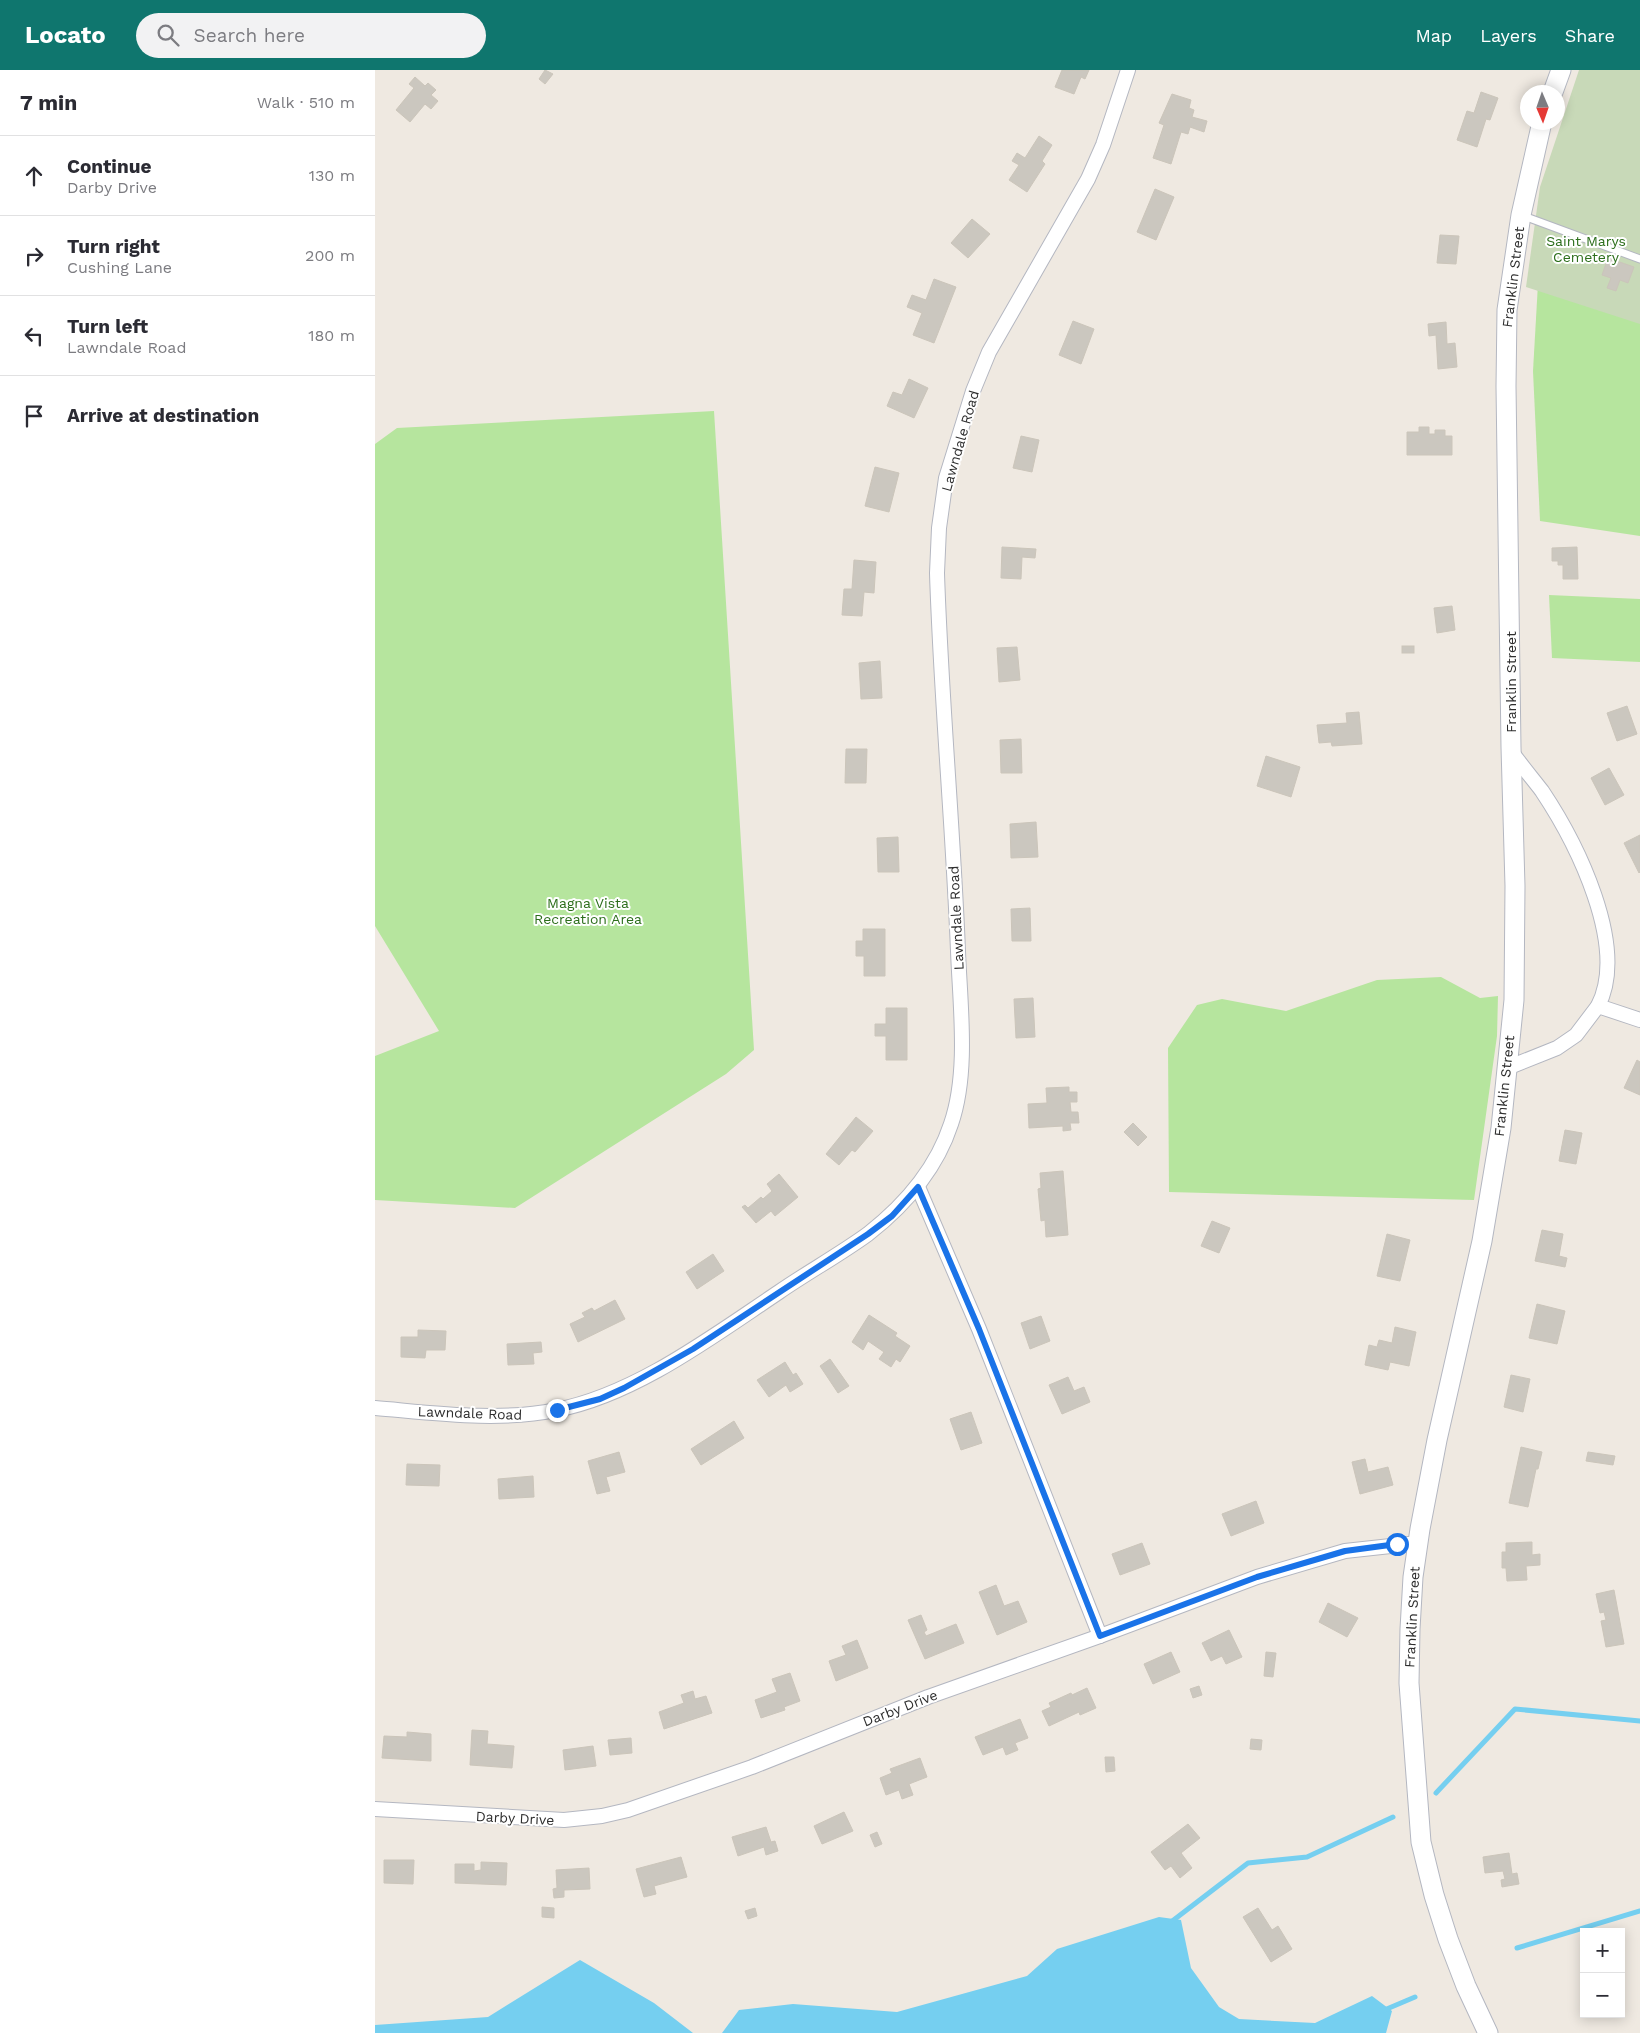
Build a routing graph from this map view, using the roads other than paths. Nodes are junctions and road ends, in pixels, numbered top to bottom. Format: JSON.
{"nodes":[{"id":1,"x":1128,"y":70,"type":"edge"},
{"id":2,"x":1561,"y":70,"type":"edge"},
{"id":3,"x":1556,"y":85,"type":"edge"},
{"id":4,"x":1540,"y":130,"type":"edge"},
{"id":5,"x":1521,"y":215,"type":"junction"},
{"id":6,"x":1640,"y":258,"type":"edge"},
{"id":7,"x":1511,"y":752,"type":"junction"},
{"id":8,"x":1598,"y":1006,"type":"junction"},
{"id":9,"x":1640,"y":1020,"type":"edge"},
{"id":10,"x":1507,"y":1068,"type":"junction"},
{"id":11,"x":918,"y":1187,"type":"junction"},
{"id":12,"x":375,"y":1408,"type":"edge"},
{"id":13,"x":1418,"y":1543,"type":"junction"},
{"id":14,"x":1100,"y":1636,"type":"junction"},
{"id":15,"x":375,"y":1809,"type":"edge"},
{"id":16,"x":1487,"y":2033,"type":"edge"}],
"edges":[{"from":1,"to":11,"type":"street","name":"Lawndale Road"},
{"from":2,"to":3,"type":"street"},
{"from":4,"to":5,"type":"street","name":"Franklin Street"},
{"from":5,"to":6,"type":"lane"},
{"from":5,"to":7,"type":"street","name":"Franklin Street"},
{"from":7,"to":8,"type":"street"},
{"from":7,"to":10,"type":"street","name":"Franklin Street"},
{"from":8,"to":9,"type":"street"},
{"from":8,"to":10,"type":"street"},
{"from":10,"to":13,"type":"street","name":"Franklin Street"},
{"from":11,"to":12,"type":"street","name":"Lawndale Road"},
{"from":11,"to":14,"type":"street"},
{"from":13,"to":14,"type":"street","name":"Darby Drive"},
{"from":13,"to":16,"type":"street","name":"Franklin Street"},
{"from":14,"to":15,"type":"street","name":"Darby Drive"}]}
